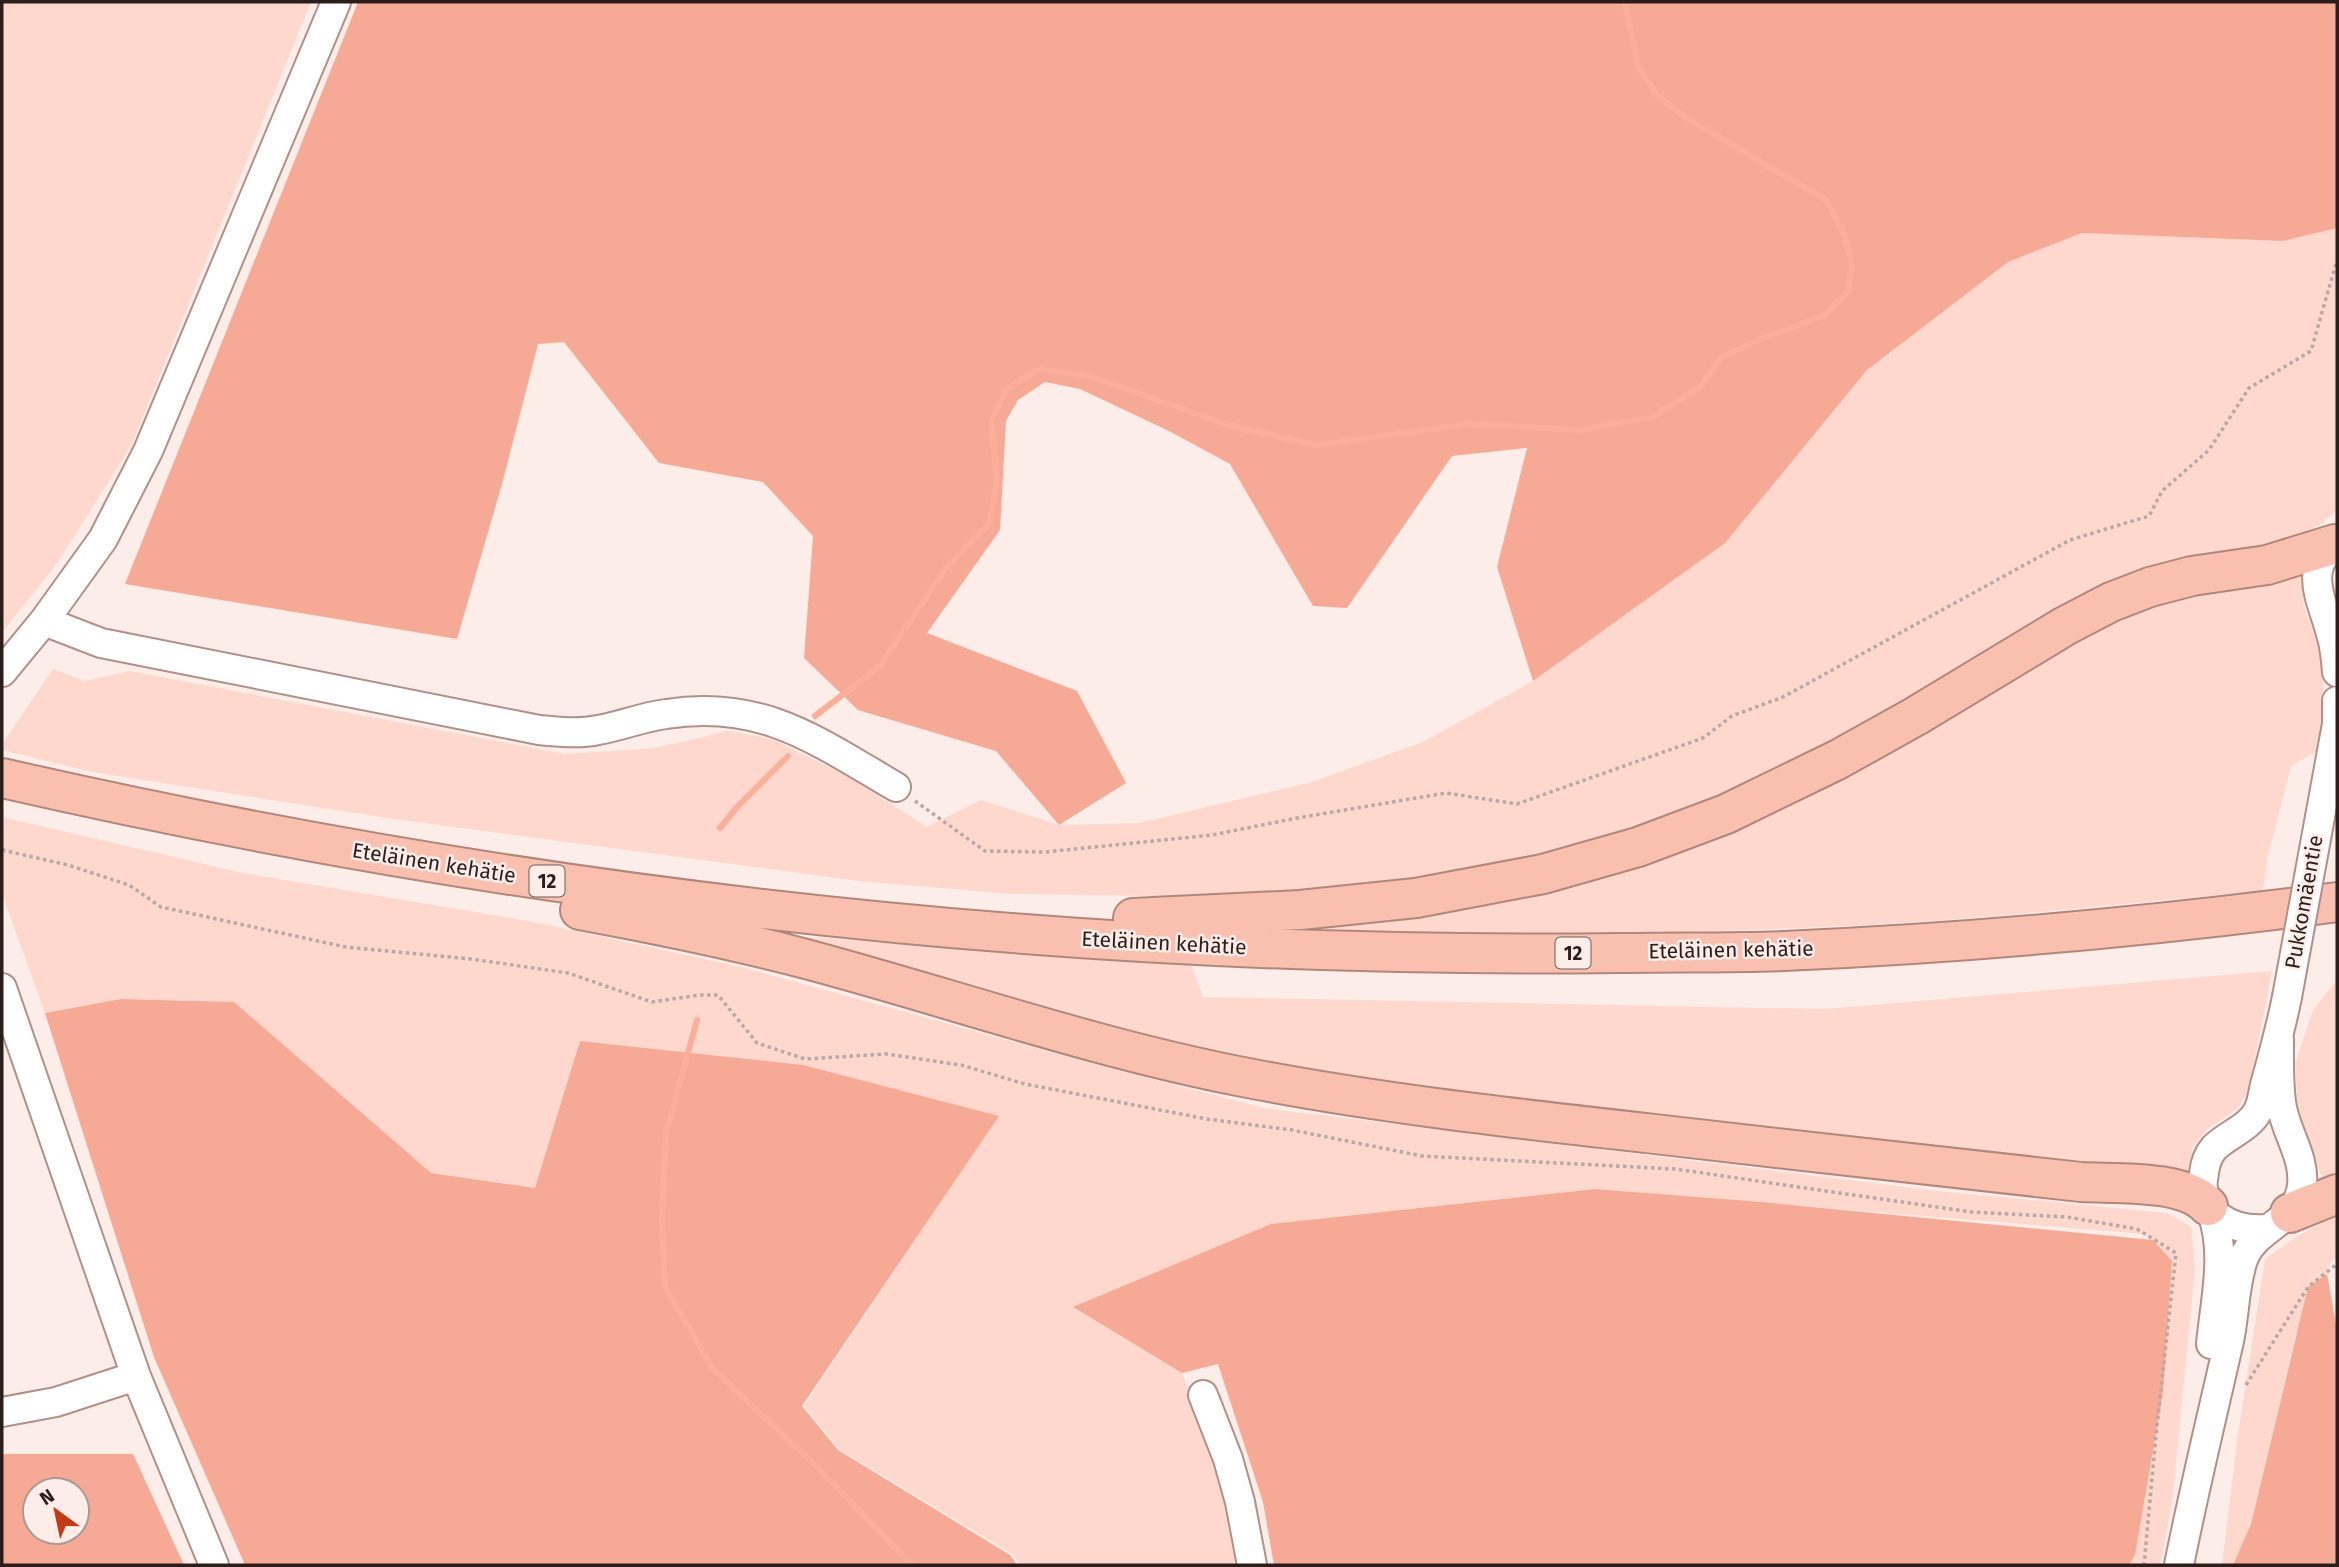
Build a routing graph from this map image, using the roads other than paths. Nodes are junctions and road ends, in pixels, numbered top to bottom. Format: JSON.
{"nodes":[{"id":1,"x":336,"y":2,"type":"edge"},
{"id":2,"x":2336,"y":543,"type":"edge"},
{"id":3,"x":44,"y":621,"type":"junction"},
{"id":4,"x":2,"y":672,"type":"edge"},
{"id":5,"x":2337,"y":672,"type":"edge"},
{"id":6,"x":2337,"y":701,"type":"edge"},
{"id":7,"x":2337,"y":723,"type":"edge"},
{"id":8,"x":2,"y":778,"type":"edge"},
{"id":9,"x":896,"y":787,"type":"road end"},
{"id":10,"x":286,"y":838,"type":"junction"},
{"id":11,"x":2337,"y":902,"type":"edge"},
{"id":12,"x":808,"y":916,"type":"junction"},
{"id":13,"x":2,"y":988,"type":"edge"},
{"id":14,"x":2279,"y":1039,"type":"junction"},
{"id":15,"x":2337,"y":1194,"type":"edge"},
{"id":16,"x":2210,"y":1209,"type":"junction"},
{"id":17,"x":2278,"y":1221,"type":"junction"},
{"id":18,"x":136,"y":1376,"type":"junction"},
{"id":19,"x":1203,"y":1395,"type":"dead end"},
{"id":20,"x":2,"y":1412,"type":"edge"},
{"id":21,"x":2202,"y":1455,"type":"junction"},
{"id":22,"x":214,"y":1565,"type":"edge"},
{"id":23,"x":1252,"y":1565,"type":"edge"},
{"id":24,"x":2179,"y":1565,"type":"edge"}],
"edges":[{"from":1,"to":3,"type":"street"},
{"from":2,"to":5,"type":"street"},
{"from":2,"to":12,"type":"highway"},
{"from":3,"to":4,"type":"street"},
{"from":3,"to":9,"type":"street"},
{"from":6,"to":7,"type":"street","name":"Pukkomäentie"},
{"from":7,"to":14,"type":"street","name":"Pukkomäentie","bridge":true},
{"from":8,"to":10,"type":"highway","name":"Eteläinen kehätie","number":"12"},
{"from":10,"to":12,"type":"highway","name":"Eteläinen kehätie","number":"12"},
{"from":10,"to":16,"type":"highway"},
{"from":11,"to":12,"type":"highway","name":"Eteläinen kehätie","number":"12"},
{"from":13,"to":18,"type":"street"},
{"from":14,"to":16,"type":"street","name":"Pukkomäentie"},
{"from":14,"to":17,"type":"street","name":"Pukkomäentie"},
{"from":15,"to":17,"type":"highway"},
{"from":16,"to":17,"type":"street"},
{"from":16,"to":21,"type":"street","name":"Pukkomäentie"},
{"from":17,"to":21,"type":"street","name":"Pukkomäentie"},
{"from":18,"to":20,"type":"street"},
{"from":18,"to":22,"type":"street"},
{"from":19,"to":23,"type":"street"},
{"from":21,"to":24,"type":"street","name":"Pukkomäentie"}]}
